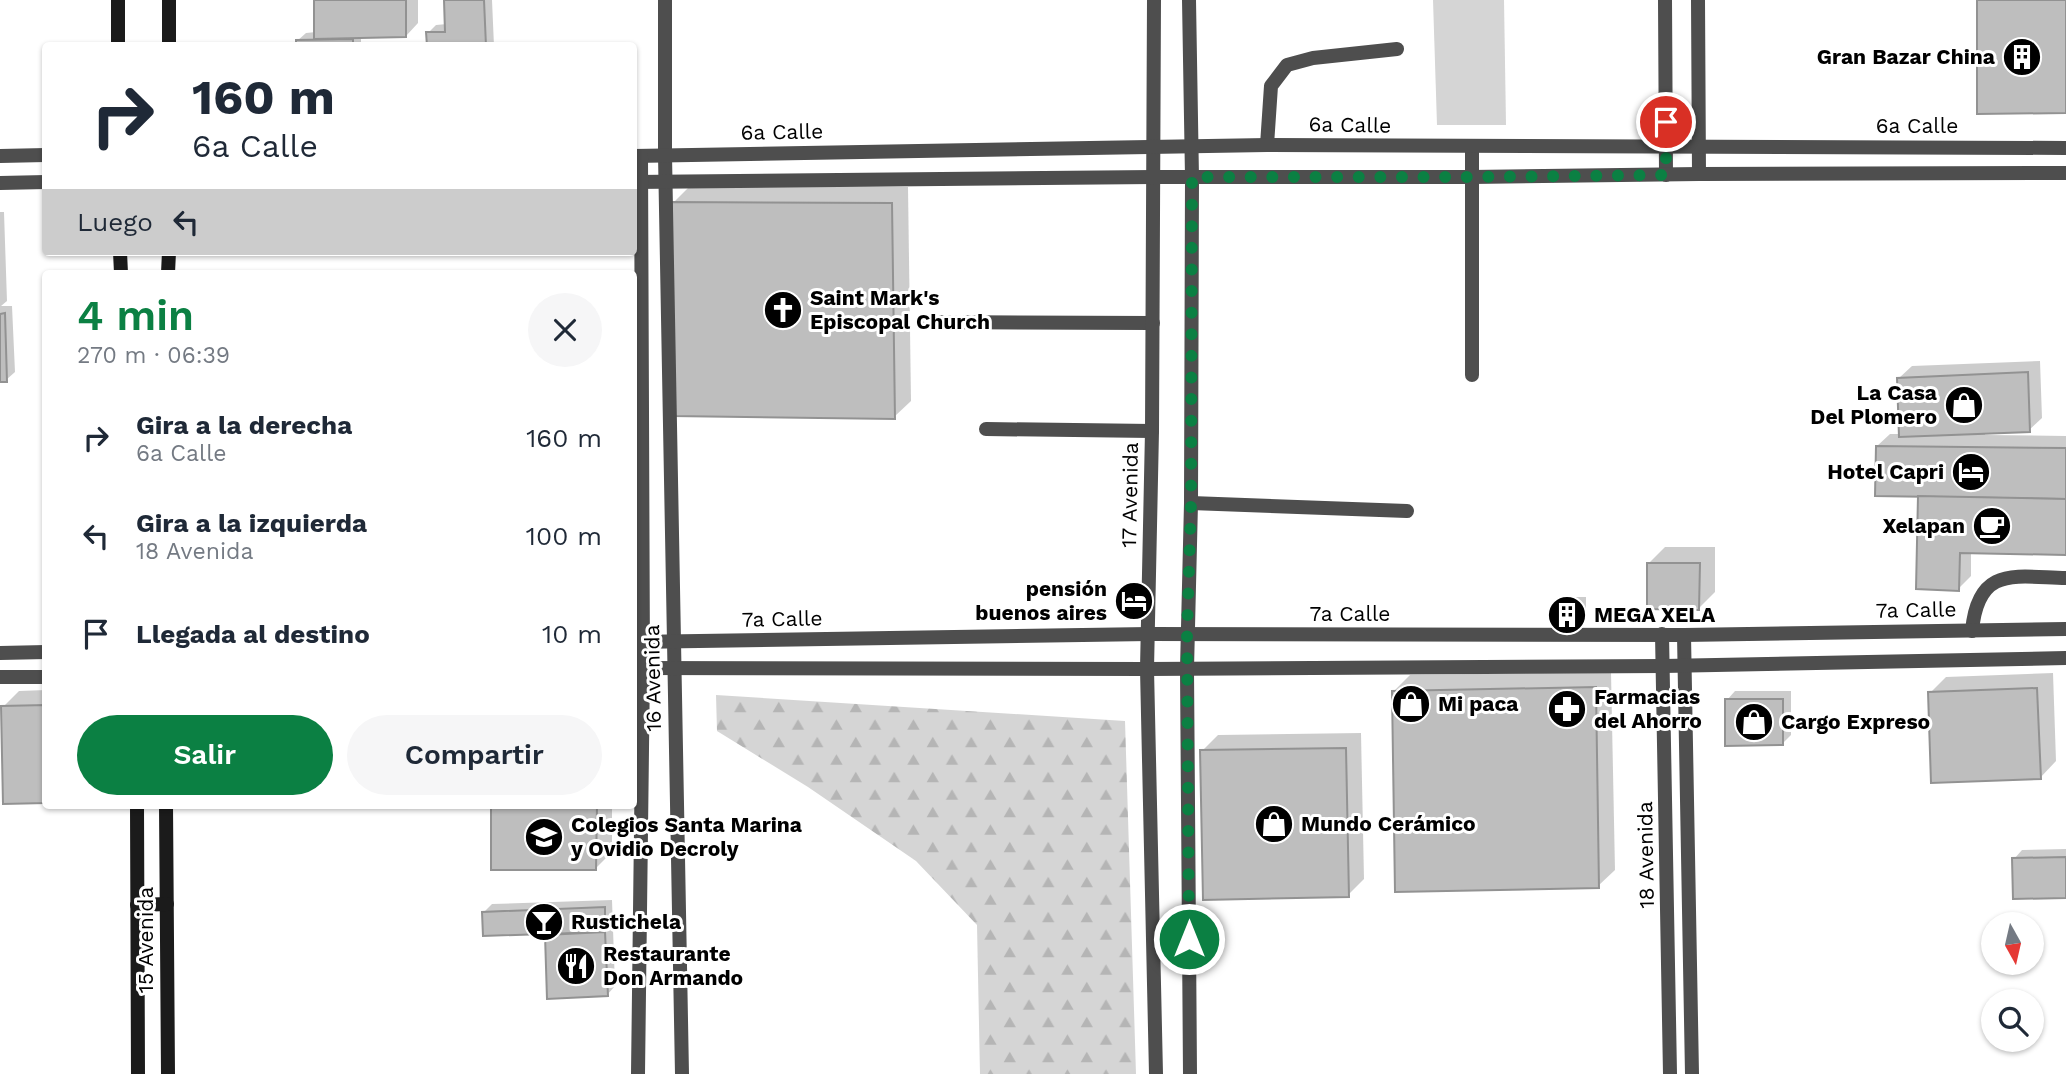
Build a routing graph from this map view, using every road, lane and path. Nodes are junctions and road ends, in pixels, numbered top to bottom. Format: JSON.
{"nodes":[{"id":1,"x":118,"y":0,"type":"edge"},
{"id":2,"x":169,"y":0,"type":"edge"},
{"id":3,"x":665,"y":0,"type":"edge"},
{"id":4,"x":1154,"y":0,"type":"edge"},
{"id":5,"x":1189,"y":0,"type":"edge"},
{"id":6,"x":1665,"y":0,"type":"edge"},
{"id":7,"x":1698,"y":0,"type":"edge"},
{"id":8,"x":118,"y":42,"type":"edge"},
{"id":9,"x":169,"y":42,"type":"edge"},
{"id":10,"x":1397,"y":49,"type":"dead end"},
{"id":11,"x":1267,"y":145,"type":"junction"},
{"id":12,"x":1699,"y":145,"type":"junction"},
{"id":13,"x":1666,"y":146,"type":"junction"},
{"id":14,"x":1154,"y":147,"type":"junction"},
{"id":15,"x":1191,"y":147,"type":"junction"},
{"id":16,"x":1472,"y":148,"type":"junction"},
{"id":17,"x":2066,"y":148,"type":"edge"},
{"id":18,"x":42,"y":155,"type":"edge"},
{"id":19,"x":665,"y":155,"type":"junction"},
{"id":20,"x":0,"y":156,"type":"edge"},
{"id":21,"x":637,"y":156,"type":"edge"},
{"id":22,"x":2066,"y":173,"type":"edge"},
{"id":23,"x":1699,"y":174,"type":"junction"},
{"id":24,"x":1666,"y":175,"type":"junction"},
{"id":25,"x":1154,"y":177,"type":"junction"},
{"id":26,"x":1192,"y":177,"type":"junction"},
{"id":27,"x":1472,"y":177,"type":"junction"},
{"id":28,"x":638,"y":181,"type":"edge"},
{"id":29,"x":665,"y":181,"type":"junction"},
{"id":30,"x":42,"y":182,"type":"edge"},
{"id":31,"x":0,"y":183,"type":"edge"},
{"id":32,"x":930,"y":322,"type":"dead end"},
{"id":33,"x":1153,"y":323,"type":"junction"},
{"id":34,"x":1472,"y":375,"type":"dead end"},
{"id":35,"x":986,"y":429,"type":"dead end"},
{"id":36,"x":1152,"y":431,"type":"junction"},
{"id":37,"x":1191,"y":503,"type":"junction"},
{"id":38,"x":1407,"y":511,"type":"dead end"},
{"id":39,"x":2066,"y":578,"type":"edge"},
{"id":40,"x":2066,"y":629,"type":"edge"},
{"id":41,"x":1972,"y":631,"type":"junction"},
{"id":42,"x":1149,"y":634,"type":"junction"},
{"id":43,"x":1662,"y":634,"type":"junction"},
{"id":44,"x":1187,"y":635,"type":"junction"},
{"id":45,"x":1684,"y":635,"type":"junction"},
{"id":46,"x":638,"y":642,"type":"edge"},
{"id":47,"x":673,"y":642,"type":"junction"},
{"id":48,"x":42,"y":652,"type":"edge"},
{"id":49,"x":0,"y":653,"type":"edge"},
{"id":50,"x":2066,"y":658,"type":"edge"},
{"id":51,"x":1685,"y":665,"type":"junction"},
{"id":52,"x":1664,"y":666,"type":"junction"},
{"id":53,"x":674,"y":667,"type":"junction"},
{"id":54,"x":638,"y":668,"type":"edge"},
{"id":55,"x":1147,"y":669,"type":"junction"},
{"id":56,"x":1187,"y":669,"type":"junction"},
{"id":57,"x":0,"y":677,"type":"edge"},
{"id":58,"x":42,"y":677,"type":"edge"},
{"id":59,"x":136,"y":809,"type":"edge"},
{"id":60,"x":166,"y":809,"type":"edge"},
{"id":61,"x":167,"y":904,"type":"junction"},
{"id":62,"x":137,"y":905,"type":"junction"},
{"id":63,"x":138,"y":1074,"type":"edge"},
{"id":64,"x":168,"y":1074,"type":"edge"},
{"id":65,"x":638,"y":1074,"type":"edge"},
{"id":66,"x":682,"y":1074,"type":"edge"},
{"id":67,"x":1156,"y":1074,"type":"edge"},
{"id":68,"x":1190,"y":1074,"type":"edge"},
{"id":69,"x":1670,"y":1074,"type":"edge"},
{"id":70,"x":1692,"y":1074,"type":"edge"}],
"edges":[{"from":1,"to":8,"type":"street"},
{"from":2,"to":9,"type":"street"},
{"from":3,"to":19,"type":"street","name":"16 Avenida"},
{"from":4,"to":14,"type":"street","name":"17 Avenida"},
{"from":5,"to":15,"type":"street"},
{"from":6,"to":13,"type":"street"},
{"from":7,"to":12,"type":"street"},
{"from":10,"to":11,"type":"street"},
{"from":11,"to":15,"type":"street","name":"6a Calle"},
{"from":11,"to":16,"type":"street","name":"6a Calle"},
{"from":12,"to":13,"type":"street","name":"6a Calle"},
{"from":12,"to":17,"type":"street","name":"6a Calle"},
{"from":12,"to":23,"type":"street"},
{"from":13,"to":16,"type":"street","name":"6a Calle"},
{"from":13,"to":24,"type":"street"},
{"from":14,"to":15,"type":"street","name":"6a Calle"},
{"from":14,"to":19,"type":"street","name":"6a Calle"},
{"from":14,"to":25,"type":"street","name":"17 Avenida"},
{"from":15,"to":26,"type":"street"},
{"from":16,"to":27,"type":"street"},
{"from":18,"to":20,"type":"street"},
{"from":19,"to":21,"type":"street","name":"6a Calle"},
{"from":19,"to":29,"type":"street","name":"16 Avenida"},
{"from":21,"to":28,"type":"street","name":"16 Avenida"},
{"from":22,"to":23,"type":"street"},
{"from":23,"to":24,"type":"street"},
{"from":24,"to":27,"type":"street"},
{"from":25,"to":26,"type":"street"},
{"from":25,"to":29,"type":"street"},
{"from":25,"to":33,"type":"street","name":"17 Avenida"},
{"from":26,"to":27,"type":"street"},
{"from":26,"to":37,"type":"street"},
{"from":27,"to":34,"type":"street"},
{"from":28,"to":29,"type":"street"},
{"from":28,"to":46,"type":"street","name":"16 Avenida"},
{"from":29,"to":47,"type":"street","name":"16 Avenida"},
{"from":30,"to":31,"type":"street"},
{"from":32,"to":33,"type":"street"},
{"from":33,"to":36,"type":"street","name":"17 Avenida"},
{"from":35,"to":36,"type":"street"},
{"from":36,"to":42,"type":"street","name":"17 Avenida"},
{"from":37,"to":38,"type":"street"},
{"from":37,"to":44,"type":"street"},
{"from":39,"to":41,"type":"street"},
{"from":40,"to":41,"type":"street","name":"7a Calle"},
{"from":41,"to":45,"type":"street","name":"7a Calle"},
{"from":42,"to":44,"type":"street","name":"7a Calle"},
{"from":42,"to":47,"type":"street","name":"7a Calle"},
{"from":42,"to":55,"type":"street","name":"17 Avenida"},
{"from":43,"to":44,"type":"street","name":"7a Calle"},
{"from":43,"to":45,"type":"street","name":"7a Calle"},
{"from":43,"to":52,"type":"street","name":"18 Avenida"},
{"from":44,"to":56,"type":"street"},
{"from":45,"to":51,"type":"street","name":"18 Avenida"},
{"from":46,"to":47,"type":"street","name":"7a Calle"},
{"from":46,"to":54,"type":"street","name":"16 Avenida"},
{"from":47,"to":53,"type":"street","name":"16 Avenida"},
{"from":48,"to":49,"type":"street"},
{"from":50,"to":51,"type":"street"},
{"from":51,"to":52,"type":"street"},
{"from":51,"to":70,"type":"street","name":"18 Avenida"},
{"from":52,"to":56,"type":"street"},
{"from":52,"to":69,"type":"street","name":"18 Avenida"},
{"from":53,"to":54,"type":"street"},
{"from":53,"to":55,"type":"street"},
{"from":53,"to":66,"type":"street","name":"16 Avenida"},
{"from":54,"to":65,"type":"street","name":"16 Avenida"},
{"from":55,"to":56,"type":"street"},
{"from":55,"to":67,"type":"street","name":"17 Avenida"},
{"from":56,"to":68,"type":"street"},
{"from":57,"to":58,"type":"street"},
{"from":59,"to":62,"type":"street","name":"15 Avenida"},
{"from":60,"to":61,"type":"street","name":"15 Avenida"},
{"from":61,"to":62,"type":"street"},
{"from":61,"to":64,"type":"street","name":"15 Avenida"},
{"from":62,"to":63,"type":"street","name":"15 Avenida"}]}
